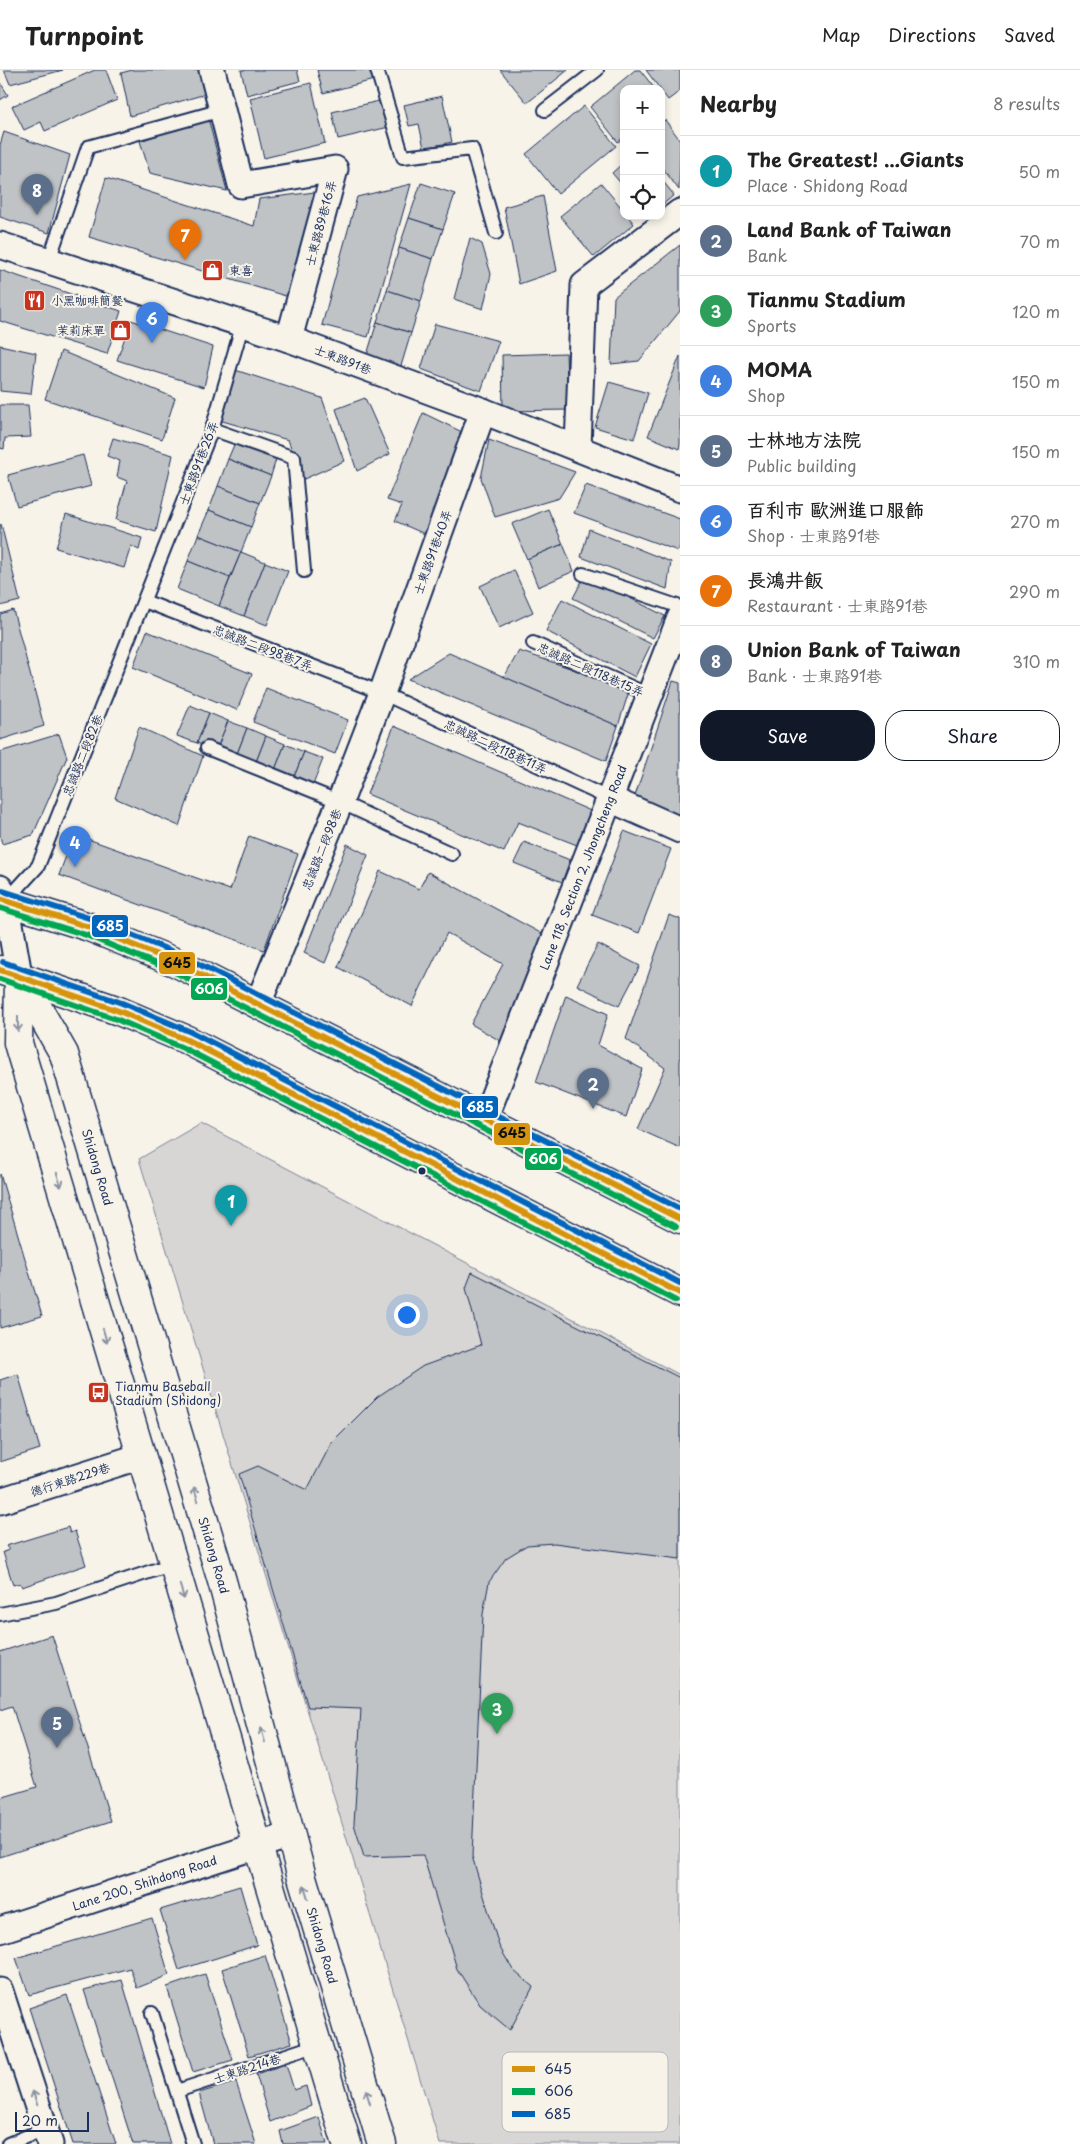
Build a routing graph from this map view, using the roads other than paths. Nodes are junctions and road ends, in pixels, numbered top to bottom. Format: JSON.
{"nodes":[{"id":1,"x":212,"y":70,"type":"edge"},
{"id":2,"x":377,"y":70,"type":"edge"},
{"id":3,"x":597,"y":70,"type":"edge"},
{"id":4,"x":222,"y":110,"type":"junction"},
{"id":5,"x":545,"y":110,"type":"dead end"},
{"id":6,"x":680,"y":212,"type":"edge"},
{"id":7,"x":496,"y":233,"type":"dead end"},
{"id":8,"x":0,"y":245,"type":"edge"},
{"id":9,"x":49,"y":260,"type":"junction"},
{"id":10,"x":243,"y":323,"type":"junction"},
{"id":11,"x":289,"y":339,"type":"junction"},
{"id":12,"x":483,"y":411,"type":"junction"},
{"id":13,"x":212,"y":429,"type":"junction"},
{"id":14,"x":578,"y":448,"type":"junction"},
{"id":15,"x":680,"y":489,"type":"edge"},
{"id":16,"x":304,"y":570,"type":"dead end"},
{"id":17,"x":583,"y":574,"type":"dead end"},
{"id":18,"x":144,"y":601,"type":"junction"},
{"id":19,"x":679,"y":620,"type":"edge"},
{"id":20,"x":532,"y":643,"type":"dead end"},
{"id":21,"x":382,"y":693,"type":"junction"},
{"id":22,"x":649,"y":695,"type":"junction"},
{"id":23,"x":207,"y":748,"type":"dead end"},
{"id":24,"x":610,"y":799,"type":"junction"},
{"id":25,"x":340,"y":802,"type":"junction"},
{"id":26,"x":680,"y":830,"type":"edge"},
{"id":27,"x":452,"y":854,"type":"dead end"},
{"id":28,"x":2,"y":896,"type":"edge"},
{"id":29,"x":9,"y":972,"type":"edge"},
{"id":30,"x":258,"y":1004,"type":"junction"},
{"id":31,"x":485,"y":1118,"type":"junction"},
{"id":32,"x":680,"y":1219,"type":"edge"},
{"id":33,"x":680,"y":1293,"type":"edge"},
{"id":34,"x":141,"y":1456,"type":"junction"},
{"id":35,"x":0,"y":1501,"type":"edge"},
{"id":36,"x":173,"y":1564,"type":"junction"},
{"id":37,"x":0,"y":1614,"type":"edge"},
{"id":38,"x":290,"y":1835,"type":"junction"},
{"id":39,"x":257,"y":1846,"type":"junction"},
{"id":40,"x":0,"y":1930,"type":"edge"},
{"id":41,"x":0,"y":1991,"type":"edge"},
{"id":42,"x":152,"y":2013,"type":"dead end"},
{"id":43,"x":317,"y":2045,"type":"junction"},
{"id":44,"x":177,"y":2091,"type":"junction"},
{"id":45,"x":47,"y":2137,"type":"edge"},
{"id":46,"x":8,"y":2144,"type":"edge"},
{"id":47,"x":193,"y":2144,"type":"edge"},
{"id":48,"x":347,"y":2144,"type":"edge"},
{"id":49,"x":382,"y":2144,"type":"edge"}],
"edges":[{"from":1,"to":4,"type":"street","name":"士東路89巷16弄"},
{"from":2,"to":7,"type":"lane"},
{"from":3,"to":5,"type":"lane"},
{"from":4,"to":9,"type":"lane"},
{"from":4,"to":11,"type":"street","name":"士東路89巷16弄"},
{"from":6,"to":14,"type":"street"},
{"from":8,"to":9,"type":"street","name":"士東路91巷"},
{"from":9,"to":10,"type":"street","name":"士東路91巷"},
{"from":10,"to":11,"type":"street","name":"士東路91巷"},
{"from":10,"to":13,"type":"lane","name":"士東路91巷26弄"},
{"from":11,"to":12,"type":"street","name":"士東路91巷"},
{"from":12,"to":14,"type":"street","name":"士東路91巷"},
{"from":12,"to":21,"type":"street","name":"士東路91巷40弄"},
{"from":13,"to":16,"type":"lane"},
{"from":13,"to":18,"type":"lane","name":"士東路91巷26弄"},
{"from":14,"to":15,"type":"street","name":"士東路91巷"},
{"from":17,"to":19,"type":"lane"},
{"from":18,"to":21,"type":"lane","name":"忠誠路二段98巷7弄"},
{"from":18,"to":28,"type":"lane","name":"忠誠路二段82巷"},
{"from":19,"to":22,"type":"street","name":"Lane 118, Section 2, Jhongcheng Road"},
{"from":20,"to":22,"type":"lane","name":"忠誠路二段118巷15弄"},
{"from":21,"to":24,"type":"lane","name":"忠誠路二段118巷11弄"},
{"from":21,"to":25,"type":"street","name":"忠誠路二段98巷"},
{"from":22,"to":24,"type":"street","name":"Lane 118, Section 2, Jhongcheng Road"},
{"from":23,"to":25,"type":"lane"},
{"from":24,"to":26,"type":"street"},
{"from":24,"to":31,"type":"street","name":"Lane 118, Section 2, Jhongcheng Road"},
{"from":25,"to":27,"type":"lane"},
{"from":25,"to":30,"type":"street","name":"忠誠路二段98巷"},
{"from":28,"to":29,"type":"street","name":"Shidong Road"},
{"from":28,"to":30,"type":"street"},
{"from":29,"to":33,"type":"street"},
{"from":29,"to":34,"type":"street","name":"Shidong Road","one_way":true},
{"from":38,"to":29,"type":"street","name":"Shidong Road","one_way":true},
{"from":30,"to":31,"type":"street"},
{"from":31,"to":32,"type":"street"},
{"from":34,"to":35,"type":"street","name":"德行東路229巷"},
{"from":34,"to":36,"type":"street","name":"Shidong Road"},
{"from":36,"to":37,"type":"lane"},
{"from":36,"to":39,"type":"street","name":"Shidong Road","one_way":true},
{"from":38,"to":39,"type":"street","name":"Lane 200, Shihdong Road"},
{"from":49,"to":38,"type":"street","name":"Shidong Road","one_way":true},
{"from":39,"to":40,"type":"street","name":"Lane 200, Shihdong Road"},
{"from":39,"to":43,"type":"street","name":"Shidong Road"},
{"from":45,"to":41,"type":"street","one_way":true},
{"from":42,"to":44,"type":"lane"},
{"from":43,"to":44,"type":"lane","name":"士東路214巷"},
{"from":43,"to":48,"type":"street","name":"Shidong Road"},
{"from":44,"to":47,"type":"lane"},
{"from":45,"to":46,"type":"lane"}]}
